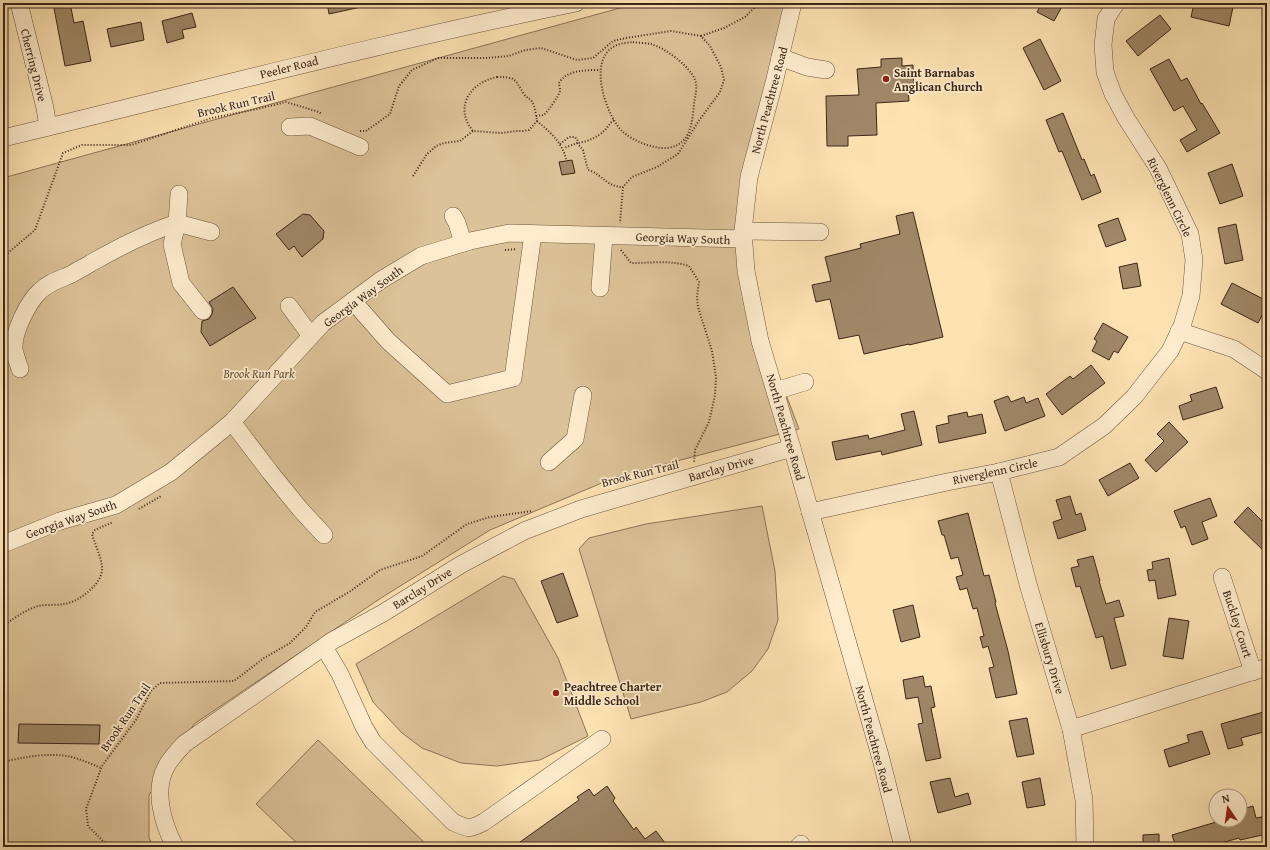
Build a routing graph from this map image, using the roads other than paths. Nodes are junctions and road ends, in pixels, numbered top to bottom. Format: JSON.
{"nodes":[{"id":1,"x":19,"y":3,"type":"edge"},
{"id":2,"x":576,"y":3,"type":"edge"},
{"id":3,"x":793,"y":3,"type":"edge"},
{"id":4,"x":1116,"y":3,"type":"edge"},
{"id":5,"x":507,"y":10,"type":"edge"},
{"id":6,"x":780,"y":57,"type":"junction"},
{"id":7,"x":826,"y":70,"type":"dead end"},
{"id":8,"x":48,"y":127,"type":"junction"},
{"id":9,"x":290,"y":127,"type":"dead end"},
{"id":10,"x":3,"y":138,"type":"edge"},
{"id":11,"x":359,"y":139,"type":"road end"},
{"id":12,"x":179,"y":194,"type":"dead end"},
{"id":13,"x":453,"y":216,"type":"dead end"},
{"id":14,"x":177,"y":223,"type":"junction"},
{"id":15,"x":211,"y":232,"type":"dead end"},
{"id":16,"x":820,"y":232,"type":"dead end"},
{"id":17,"x":743,"y":235,"type":"junction"},
{"id":18,"x":532,"y":241,"type":"junction"},
{"id":19,"x":618,"y":242,"type":"junction"},
{"id":20,"x":463,"y":243,"type":"junction"},
{"id":21,"x":600,"y":288,"type":"dead end"},
{"id":22,"x":353,"y":301,"type":"junction"},
{"id":23,"x":289,"y":306,"type":"dead end"},
{"id":24,"x":203,"y":311,"type":"dead end"},
{"id":25,"x":1179,"y":331,"type":"junction"},
{"id":26,"x":311,"y":336,"type":"junction"},
{"id":27,"x":20,"y":369,"type":"dead end"},
{"id":28,"x":1267,"y":371,"type":"edge"},
{"id":29,"x":805,"y":382,"type":"dead end"},
{"id":30,"x":775,"y":390,"type":"junction"},
{"id":31,"x":583,"y":395,"type":"dead end"},
{"id":32,"x":232,"y":422,"type":"junction"},
{"id":33,"x":792,"y":448,"type":"junction"},
{"id":34,"x":549,"y":462,"type":"dead end"},
{"id":35,"x":999,"y":472,"type":"junction"},
{"id":36,"x":810,"y":512,"type":"junction"},
{"id":37,"x":324,"y":535,"type":"dead end"},
{"id":38,"x":3,"y":544,"type":"edge"},
{"id":39,"x":1222,"y":577,"type":"dead end"},
{"id":40,"x":324,"y":647,"type":"junction"},
{"id":41,"x":1260,"y":669,"type":"edge"},
{"id":42,"x":1071,"y":729,"type":"junction"},
{"id":43,"x":602,"y":739,"type":"dead end"},
{"id":44,"x":175,"y":847,"type":"edge"},
{"id":45,"x":903,"y":847,"type":"edge"},
{"id":46,"x":1085,"y":847,"type":"edge"}],
"edges":[{"from":1,"to":8,"type":"street","name":"Cherring Drive"},
{"from":2,"to":5,"type":"street","name":"Peeler Road"},
{"from":3,"to":6,"type":"street","name":"North Peachtree Road"},
{"from":4,"to":25,"type":"street","name":"Riverglenn Circle"},
{"from":5,"to":8,"type":"street","name":"Peeler Road"},
{"from":6,"to":7,"type":"street"},
{"from":6,"to":17,"type":"street","name":"North Peachtree Road"},
{"from":8,"to":10,"type":"street","name":"Peeler Road"},
{"from":9,"to":11,"type":"street"},
{"from":12,"to":14,"type":"street"},
{"from":13,"to":20,"type":"street"},
{"from":14,"to":15,"type":"street"},
{"from":14,"to":24,"type":"street"},
{"from":14,"to":27,"type":"street"},
{"from":16,"to":17,"type":"street","name":"Georgia Way South"},
{"from":17,"to":19,"type":"street","name":"Georgia Way South"},
{"from":17,"to":30,"type":"street","name":"North Peachtree Road"},
{"from":18,"to":19,"type":"street","name":"Georgia Way South"},
{"from":18,"to":20,"type":"street","name":"Georgia Way South"},
{"from":18,"to":22,"type":"street"},
{"from":19,"to":21,"type":"street"},
{"from":20,"to":22,"type":"street","name":"Georgia Way South"},
{"from":22,"to":26,"type":"street","name":"Georgia Way South"},
{"from":23,"to":26,"type":"street"},
{"from":25,"to":28,"type":"street"},
{"from":25,"to":35,"type":"street","name":"Riverglenn Circle"},
{"from":26,"to":32,"type":"street","name":"Georgia Way South"},
{"from":29,"to":30,"type":"street"},
{"from":30,"to":33,"type":"street","name":"North Peachtree Road"},
{"from":31,"to":34,"type":"street"},
{"from":32,"to":37,"type":"street"},
{"from":32,"to":38,"type":"street","name":"Georgia Way South"},
{"from":33,"to":36,"type":"street","name":"North Peachtree Road"},
{"from":33,"to":40,"type":"street","name":"Barclay Drive"},
{"from":35,"to":36,"type":"street","name":"Riverglenn Circle"},
{"from":35,"to":42,"type":"street","name":"Ellisbury Drive"},
{"from":36,"to":45,"type":"street","name":"North Peachtree Road"},
{"from":39,"to":41,"type":"street","name":"Buckley Court"},
{"from":40,"to":43,"type":"street"},
{"from":40,"to":44,"type":"street","name":"Barclay Drive"},
{"from":41,"to":42,"type":"street"},
{"from":42,"to":46,"type":"street","name":"Ellisbury Drive"}]}
